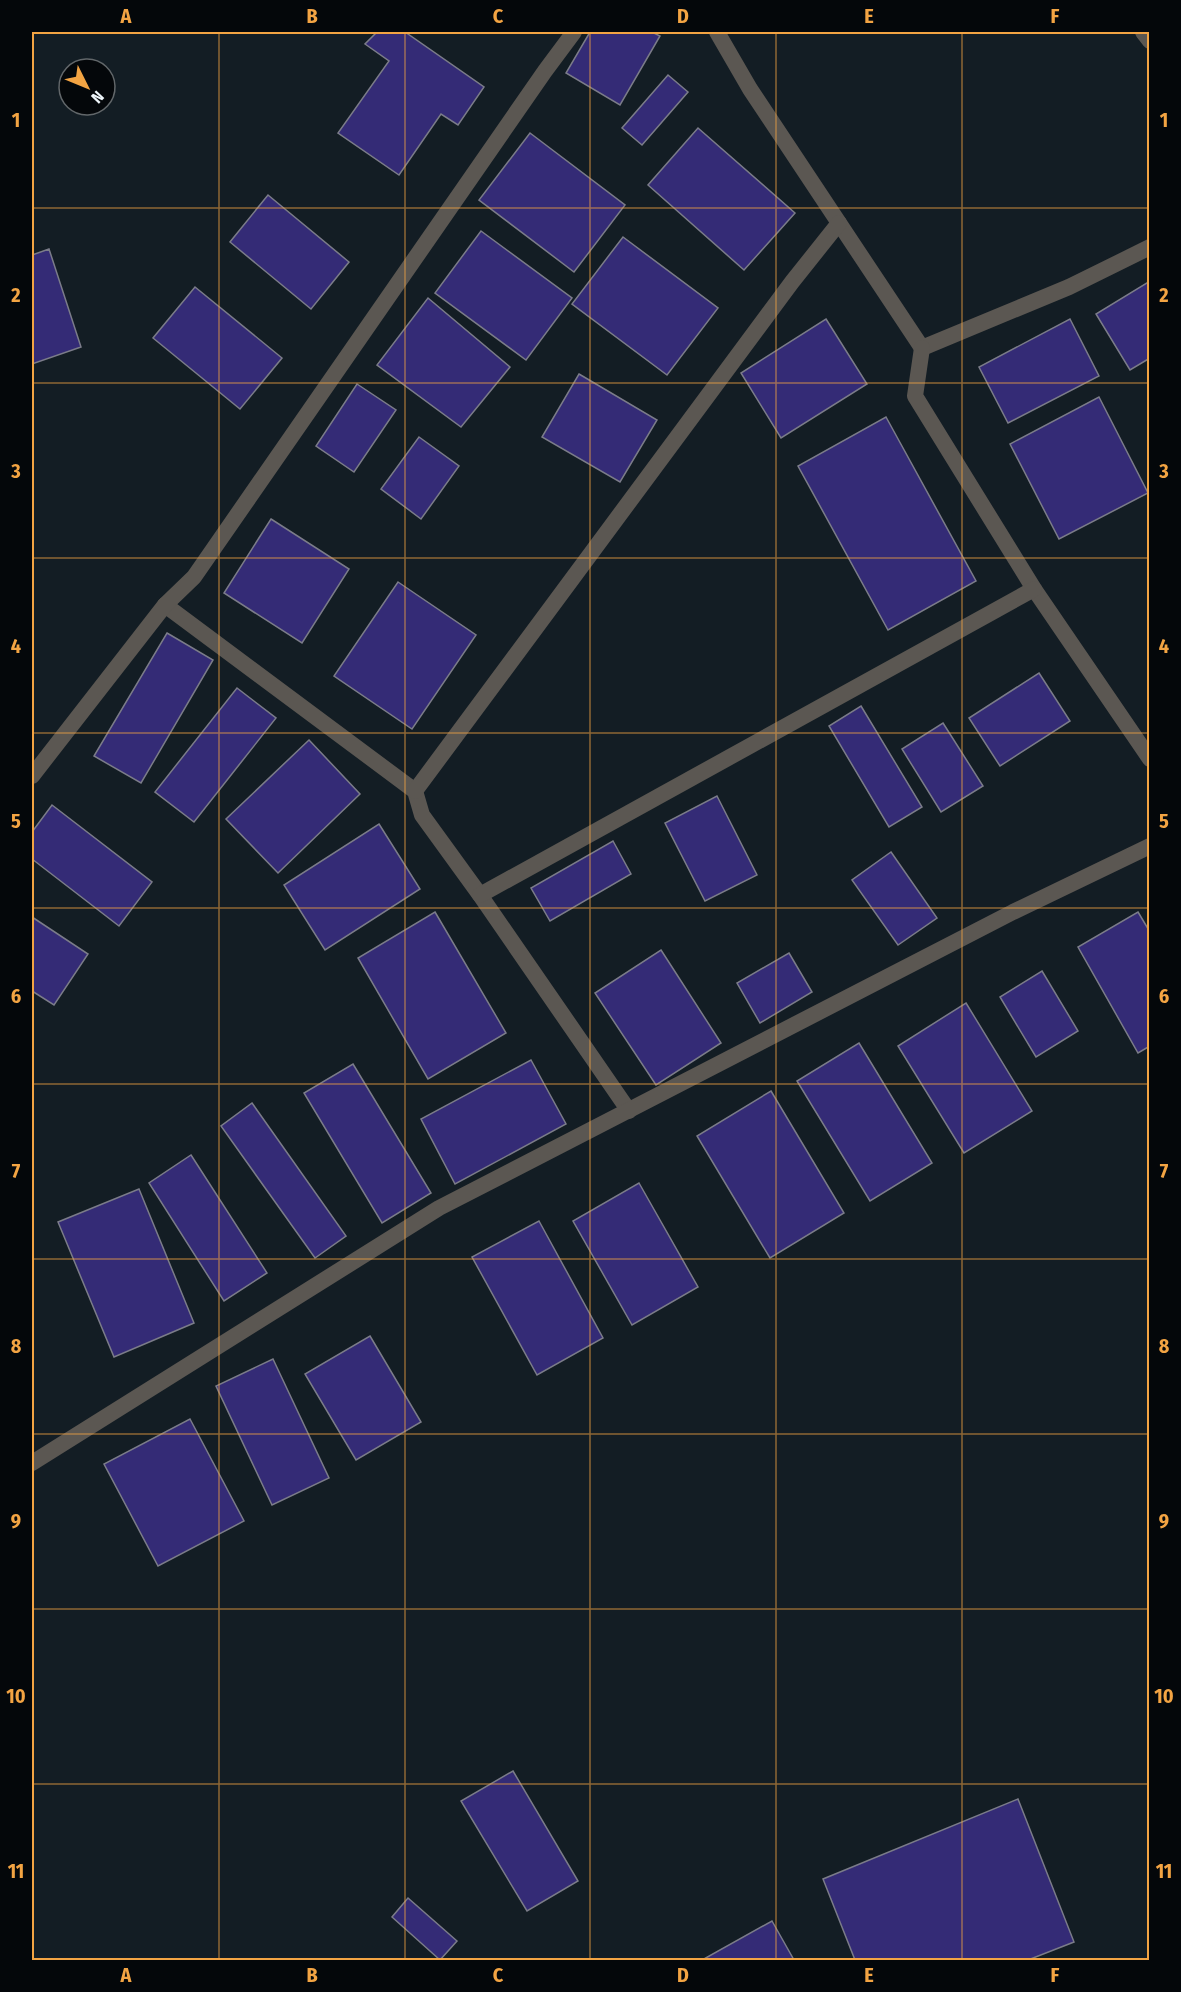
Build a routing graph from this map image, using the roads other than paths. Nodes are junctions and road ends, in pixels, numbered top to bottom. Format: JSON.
{"nodes":[{"id":1,"x":574,"y":32,"type":"edge"},
{"id":2,"x":717,"y":32,"type":"edge"},
{"id":3,"x":1143,"y":32,"type":"edge"},
{"id":4,"x":1149,"y":41,"type":"edge"},
{"id":5,"x":839,"y":223,"type":"junction"},
{"id":6,"x":1149,"y":247,"type":"edge"},
{"id":7,"x":922,"y":348,"type":"junction"},
{"id":8,"x":1034,"y":589,"type":"junction"},
{"id":9,"x":165,"y":605,"type":"junction"},
{"id":10,"x":1149,"y":759,"type":"edge"},
{"id":11,"x":32,"y":776,"type":"edge"},
{"id":12,"x":415,"y":791,"type":"junction"},
{"id":13,"x":1149,"y":846,"type":"edge"},
{"id":14,"x":480,"y":895,"type":"junction"},
{"id":15,"x":629,"y":1111,"type":"junction"},
{"id":16,"x":32,"y":1463,"type":"edge"}],
"edges":[{"from":1,"to":9,"type":"street"},
{"from":2,"to":5,"type":"street"},
{"from":3,"to":4,"type":"street"},
{"from":5,"to":7,"type":"street"},
{"from":5,"to":12,"type":"street"},
{"from":6,"to":7,"type":"street"},
{"from":7,"to":8,"type":"street"},
{"from":8,"to":10,"type":"street"},
{"from":8,"to":14,"type":"street"},
{"from":9,"to":11,"type":"street"},
{"from":9,"to":12,"type":"street"},
{"from":12,"to":14,"type":"street"},
{"from":13,"to":15,"type":"street"},
{"from":14,"to":15,"type":"street"},
{"from":15,"to":16,"type":"street"}]}
